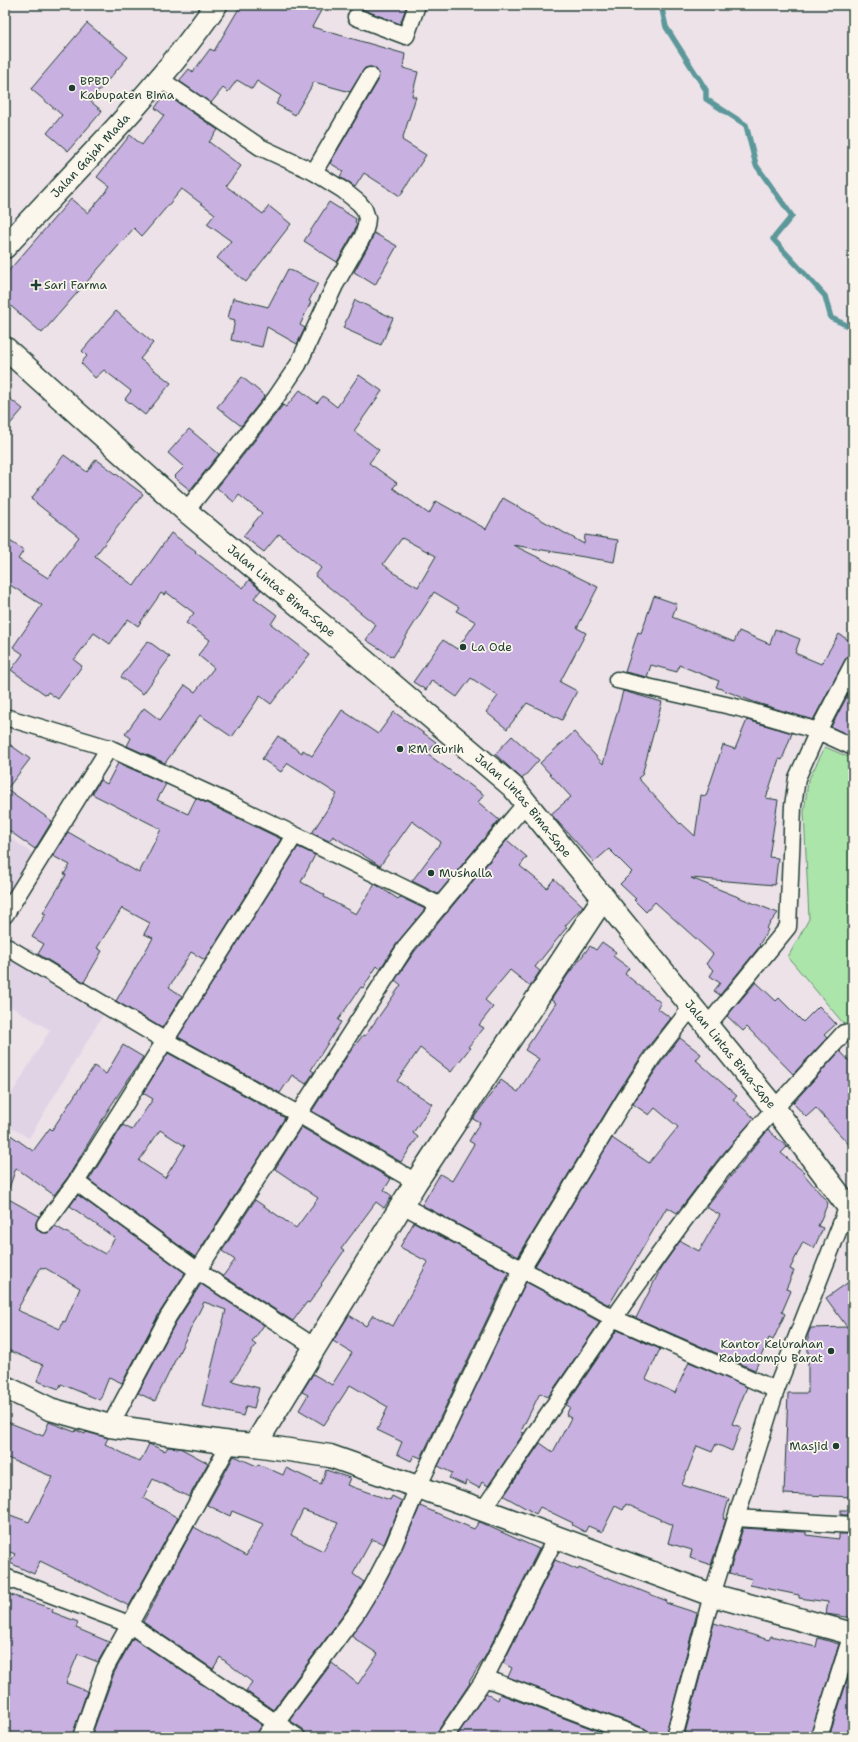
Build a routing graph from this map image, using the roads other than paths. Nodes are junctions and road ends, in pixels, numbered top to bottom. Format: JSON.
{"nodes":[{"id":1,"x":216,"y":5,"type":"edge"},
{"id":2,"x":417,"y":5,"type":"edge"},
{"id":3,"x":356,"y":17,"type":"dead end"},
{"id":4,"x":370,"y":76,"type":"dead end"},
{"id":5,"x":160,"y":79,"type":"junction"},
{"id":6,"x":314,"y":172,"type":"junction"},
{"id":7,"x":5,"y":247,"type":"edge"},
{"id":8,"x":5,"y":348,"type":"edge"},
{"id":9,"x":186,"y":511,"type":"junction"},
{"id":10,"x":853,"y":664,"type":"edge"},
{"id":11,"x":617,"y":680,"type":"dead end"},
{"id":12,"x":5,"y":717,"type":"edge"},
{"id":13,"x":818,"y":731,"type":"junction"},
{"id":14,"x":853,"y":747,"type":"edge"},
{"id":15,"x":109,"y":748,"type":"junction"},
{"id":16,"x":526,"y":803,"type":"junction"},
{"id":17,"x":294,"y":836,"type":"junction"},
{"id":18,"x":604,"y":897,"type":"junction"},
{"id":19,"x":441,"y":906,"type":"junction"},
{"id":20,"x":5,"y":915,"type":"edge"},
{"id":21,"x":5,"y":946,"type":"edge"},
{"id":22,"x":691,"y":1008,"type":"junction"},
{"id":23,"x":707,"y":1026,"type":"junction"},
{"id":24,"x":844,"y":1033,"type":"dead end"},
{"id":25,"x":164,"y":1040,"type":"junction"},
{"id":26,"x":775,"y":1109,"type":"junction"},
{"id":27,"x":298,"y":1114,"type":"junction"},
{"id":28,"x":76,"y":1182,"type":"junction"},
{"id":29,"x":416,"y":1182,"type":"junction"},
{"id":30,"x":402,"y":1205,"type":"junction"},
{"id":31,"x":850,"y":1210,"type":"edge"},
{"id":32,"x":45,"y":1224,"type":"dead end"},
{"id":33,"x":522,"y":1269,"type":"junction"},
{"id":34,"x":198,"y":1271,"type":"junction"},
{"id":35,"x":614,"y":1318,"type":"junction"},
{"id":36,"x":315,"y":1347,"type":"junction"},
{"id":37,"x":5,"y":1387,"type":"edge"},
{"id":38,"x":776,"y":1390,"type":"junction"},
{"id":39,"x":110,"y":1426,"type":"junction"},
{"id":40,"x":230,"y":1443,"type":"junction"},
{"id":41,"x":255,"y":1445,"type":"junction"},
{"id":42,"x":418,"y":1487,"type":"junction"},
{"id":43,"x":483,"y":1510,"type":"junction"},
{"id":44,"x":736,"y":1518,"type":"junction"},
{"id":45,"x":853,"y":1525,"type":"edge"},
{"id":46,"x":556,"y":1537,"type":"junction"},
{"id":47,"x":5,"y":1577,"type":"edge"},
{"id":48,"x":712,"y":1595,"type":"junction"},
{"id":49,"x":129,"y":1624,"type":"junction"},
{"id":50,"x":852,"y":1634,"type":"edge"},
{"id":51,"x":485,"y":1678,"type":"junction"},
{"id":52,"x":276,"y":1722,"type":"junction"},
{"id":53,"x":81,"y":1737,"type":"edge"},
{"id":54,"x":265,"y":1737,"type":"edge"},
{"id":55,"x":297,"y":1737,"type":"edge"},
{"id":56,"x":445,"y":1737,"type":"edge"},
{"id":57,"x":641,"y":1737,"type":"edge"},
{"id":58,"x":674,"y":1737,"type":"edge"},
{"id":59,"x":819,"y":1737,"type":"edge"}],
"edges":[{"from":1,"to":5,"type":"main road","name":"Jalan Gajah Mada"},
{"from":2,"to":3,"type":"street"},
{"from":4,"to":6,"type":"street"},
{"from":5,"to":6,"type":"street"},
{"from":5,"to":7,"type":"main road","name":"Jalan Gajah Mada"},
{"from":6,"to":9,"type":"street"},
{"from":8,"to":9,"type":"main road","name":"Jalan Lintas Bima-Sape"},
{"from":9,"to":16,"type":"main road","name":"Jalan Lintas Bima-Sape"},
{"from":10,"to":13,"type":"street"},
{"from":11,"to":13,"type":"street"},
{"from":12,"to":15,"type":"street"},
{"from":13,"to":14,"type":"street"},
{"from":13,"to":23,"type":"street"},
{"from":15,"to":17,"type":"street"},
{"from":15,"to":20,"type":"street"},
{"from":16,"to":18,"type":"main road","name":"Jalan Lintas Bima-Sape"},
{"from":16,"to":19,"type":"street"},
{"from":17,"to":19,"type":"street"},
{"from":17,"to":25,"type":"street"},
{"from":18,"to":22,"type":"main road","name":"Jalan Lintas Bima-Sape"},
{"from":18,"to":29,"type":"main road"},
{"from":19,"to":27,"type":"street"},
{"from":21,"to":25,"type":"street"},
{"from":22,"to":23,"type":"main road","name":"Jalan Lintas Bima-Sape"},
{"from":22,"to":33,"type":"street"},
{"from":23,"to":26,"type":"main road","name":"Jalan Lintas Bima-Sape"},
{"from":24,"to":26,"type":"street"},
{"from":25,"to":27,"type":"street"},
{"from":25,"to":28,"type":"street"},
{"from":26,"to":31,"type":"main road","name":"Jalan Lintas Bima-Sape"},
{"from":26,"to":35,"type":"street"},
{"from":27,"to":29,"type":"street"},
{"from":27,"to":34,"type":"street"},
{"from":28,"to":32,"type":"street"},
{"from":28,"to":34,"type":"street"},
{"from":29,"to":30,"type":"main road"},
{"from":30,"to":33,"type":"street"},
{"from":30,"to":36,"type":"main road"},
{"from":31,"to":38,"type":"street"},
{"from":33,"to":35,"type":"street"},
{"from":33,"to":42,"type":"street"},
{"from":34,"to":36,"type":"street"},
{"from":34,"to":39,"type":"street"},
{"from":35,"to":38,"type":"street"},
{"from":35,"to":43,"type":"street"},
{"from":36,"to":41,"type":"main road"},
{"from":37,"to":39,"type":"main road"},
{"from":38,"to":44,"type":"street"},
{"from":39,"to":40,"type":"main road"},
{"from":40,"to":41,"type":"main road"},
{"from":40,"to":49,"type":"street"},
{"from":41,"to":42,"type":"main road"},
{"from":42,"to":43,"type":"main road"},
{"from":42,"to":52,"type":"street"},
{"from":43,"to":46,"type":"main road"},
{"from":44,"to":45,"type":"street"},
{"from":44,"to":48,"type":"street"},
{"from":46,"to":48,"type":"main road"},
{"from":46,"to":51,"type":"street"},
{"from":47,"to":49,"type":"street"},
{"from":48,"to":50,"type":"main road"},
{"from":48,"to":58,"type":"street"},
{"from":49,"to":52,"type":"street"},
{"from":49,"to":53,"type":"street"},
{"from":50,"to":59,"type":"street"},
{"from":51,"to":56,"type":"street"},
{"from":51,"to":57,"type":"street"},
{"from":52,"to":54,"type":"street"},
{"from":52,"to":55,"type":"street"}]}
